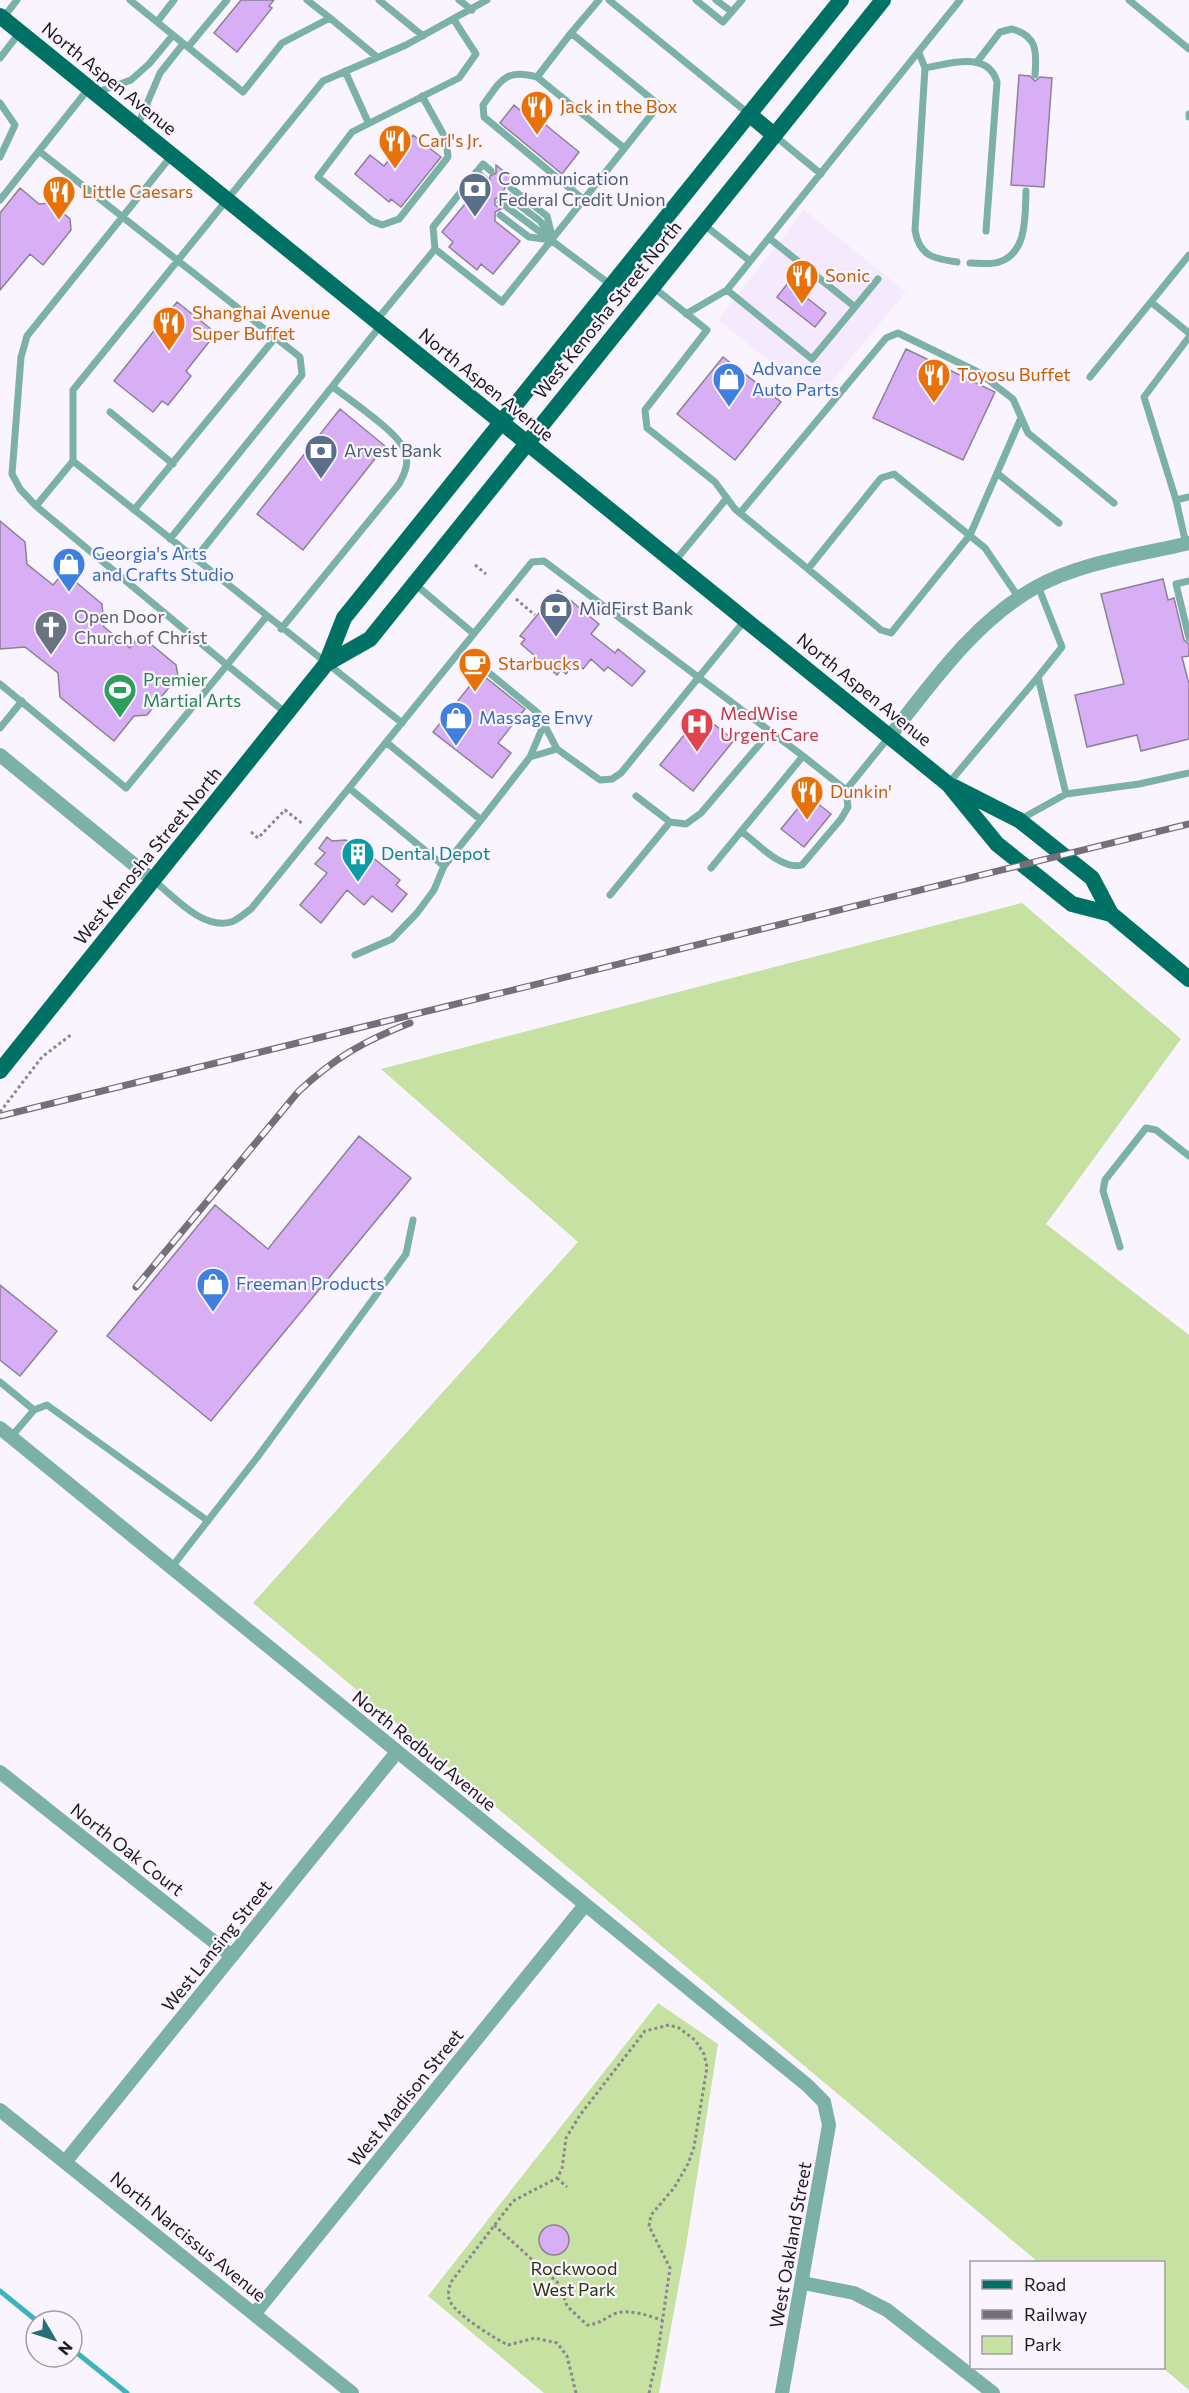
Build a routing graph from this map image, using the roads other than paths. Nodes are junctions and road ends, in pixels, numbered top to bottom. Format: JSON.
{"nodes":[{"id":1,"x":17,"y":0,"type":"edge"},
{"id":2,"x":130,"y":0,"type":"edge"},
{"id":3,"x":174,"y":0,"type":"edge"},
{"id":4,"x":227,"y":0,"type":"edge"},
{"id":5,"x":307,"y":0,"type":"edge"},
{"id":6,"x":379,"y":0,"type":"edge"},
{"id":7,"x":459,"y":0,"type":"edge"},
{"id":8,"x":487,"y":0,"type":"edge"},
{"id":9,"x":599,"y":0,"type":"edge"},
{"id":10,"x":609,"y":0,"type":"edge"},
{"id":11,"x":696,"y":0,"type":"edge"},
{"id":12,"x":716,"y":0,"type":"edge"},
{"id":13,"x":742,"y":0,"type":"edge"},
{"id":14,"x":841,"y":0,"type":"edge"},
{"id":15,"x":883,"y":0,"type":"edge"},
{"id":16,"x":960,"y":0,"type":"edge"},
{"id":17,"x":1129,"y":0,"type":"edge"},
{"id":18,"x":472,"y":10,"type":"junction"},
{"id":19,"x":732,"y":12,"type":"junction"},
{"id":20,"x":1,"y":17,"type":"edge"},
{"id":21,"x":330,"y":18,"type":"junction"},
{"id":22,"x":454,"y":20,"type":"junction"},
{"id":23,"x":157,"y":22,"type":"junction"},
{"id":24,"x":20,"y":32,"type":"junction"},
{"id":25,"x":571,"y":33,"type":"junction"},
{"id":26,"x":173,"y":35,"type":"junction"},
{"id":27,"x":423,"y":36,"type":"junction"},
{"id":28,"x":186,"y":46,"type":"junction"},
{"id":29,"x":1189,"y":49,"type":"edge"},
{"id":30,"x":919,"y":52,"type":"junction"},
{"id":31,"x":378,"y":57,"type":"junction"},
{"id":32,"x":0,"y":58,"type":"edge"},
{"id":33,"x":977,"y":62,"type":"junction"},
{"id":34,"x":925,"y":68,"type":"junction"},
{"id":35,"x":345,"y":71,"type":"junction"},
{"id":36,"x":1035,"y":75,"type":"dead end"},
{"id":37,"x":537,"y":76,"type":"junction"},
{"id":38,"x":92,"y":91,"type":"junction"},
{"id":39,"x":422,"y":96,"type":"junction"},
{"id":40,"x":0,"y":103,"type":"edge"},
{"id":41,"x":748,"y":114,"type":"junction"},
{"id":42,"x":369,"y":122,"type":"junction"},
{"id":43,"x":137,"y":127,"type":"junction"},
{"id":44,"x":774,"y":135,"type":"junction"},
{"id":45,"x":624,"y":148,"type":"junction"},
{"id":46,"x":39,"y":151,"type":"junction"},
{"id":47,"x":172,"y":155,"type":"junction"},
{"id":48,"x":0,"y":158,"type":"edge"},
{"id":49,"x":491,"y":171,"type":"dead end"},
{"id":50,"x":476,"y":172,"type":"junction"},
{"id":51,"x":821,"y":174,"type":"junction"},
{"id":52,"x":470,"y":179,"type":"junction"},
{"id":53,"x":485,"y":179,"type":"dead end"},
{"id":54,"x":464,"y":186,"type":"junction"},
{"id":55,"x":479,"y":186,"type":"dead end"},
{"id":56,"x":512,"y":188,"type":"dead end"},
{"id":57,"x":1026,"y":191,"type":"dead end"},
{"id":58,"x":473,"y":194,"type":"dead end"},
{"id":59,"x":506,"y":195,"type":"dead end"},
{"id":60,"x":0,"y":200,"type":"edge"},
{"id":61,"x":227,"y":200,"type":"junction"},
{"id":62,"x":584,"y":200,"type":"junction"},
{"id":63,"x":500,"y":202,"type":"dead end"},
{"id":64,"x":500,"y":215,"type":"dead end"},
{"id":65,"x":122,"y":217,"type":"junction"},
{"id":66,"x":703,"y":224,"type":"junction"},
{"id":67,"x":986,"y":231,"type":"dead end"},
{"id":68,"x":769,"y":238,"type":"junction"},
{"id":69,"x":554,"y":240,"type":"junction"},
{"id":70,"x":435,"y":249,"type":"junction"},
{"id":71,"x":1189,"y":255,"type":"edge"},
{"id":72,"x":178,"y":261,"type":"junction"},
{"id":73,"x":750,"y":261,"type":"junction"},
{"id":74,"x":957,"y":262,"type":"dead end"},
{"id":75,"x":970,"y":263,"type":"dead end"},
{"id":76,"x":878,"y":279,"type":"dead end"},
{"id":77,"x":611,"y":285,"type":"junction"},
{"id":78,"x":653,"y":287,"type":"junction"},
{"id":79,"x":727,"y":290,"type":"junction"},
{"id":80,"x":1151,"y":302,"type":"junction"},
{"id":81,"x":855,"y":307,"type":"junction"},
{"id":82,"x":687,"y":314,"type":"junction"},
{"id":83,"x":379,"y":323,"type":"junction"},
{"id":84,"x":1189,"y":335,"type":"edge"},
{"id":85,"x":275,"y":338,"type":"junction"},
{"id":86,"x":1090,"y":377,"type":"dead end"},
{"id":87,"x":333,"y":387,"type":"junction"},
{"id":88,"x":110,"y":412,"type":"dead end"},
{"id":89,"x":1021,"y":418,"type":"junction"},
{"id":90,"x":501,"y":422,"type":"junction"},
{"id":91,"x":526,"y":442,"type":"junction"},
{"id":92,"x":73,"y":461,"type":"junction"},
{"id":93,"x":173,"y":464,"type":"junction"},
{"id":94,"x":997,"y":473,"type":"junction"},
{"id":95,"x":1189,"y":497,"type":"edge"},
{"id":96,"x":727,"y":498,"type":"junction"},
{"id":97,"x":1176,"y":500,"type":"junction"},
{"id":98,"x":1114,"y":503,"type":"dead end"},
{"id":99,"x":36,"y":506,"type":"junction"},
{"id":100,"x":134,"y":510,"type":"junction"},
{"id":101,"x":740,"y":513,"type":"junction"},
{"id":102,"x":1059,"y":523,"type":"dead end"},
{"id":103,"x":970,"y":535,"type":"junction"},
{"id":104,"x":170,"y":539,"type":"junction"},
{"id":105,"x":1187,"y":543,"type":"edge"},
{"id":106,"x":195,"y":559,"type":"junction"},
{"id":107,"x":675,"y":561,"type":"junction"},
{"id":108,"x":808,"y":569,"type":"junction"},
{"id":109,"x":1189,"y":581,"type":"edge"},
{"id":110,"x":414,"y":583,"type":"junction"},
{"id":111,"x":1038,"y":586,"type":"junction"},
{"id":112,"x":1019,"y":598,"type":"junction"},
{"id":113,"x":266,"y":617,"type":"junction"},
{"id":114,"x":746,"y":619,"type":"junction"},
{"id":115,"x":281,"y":629,"type":"junction"},
{"id":116,"x":474,"y":634,"type":"junction"},
{"id":117,"x":1189,"y":638,"type":"edge"},
{"id":118,"x":461,"y":650,"type":"junction"},
{"id":119,"x":326,"y":664,"type":"junction"},
{"id":120,"x":227,"y":665,"type":"junction"},
{"id":121,"x":698,"y":677,"type":"junction"},
{"id":122,"x":1038,"y":677,"type":"junction"},
{"id":123,"x":0,"y":684,"type":"edge"},
{"id":124,"x":22,"y":701,"type":"junction"},
{"id":125,"x":286,"y":714,"type":"junction"},
{"id":126,"x":402,"y":723,"type":"junction"},
{"id":127,"x":544,"y":724,"type":"junction"},
{"id":128,"x":0,"y":728,"type":"edge"},
{"id":129,"x":770,"y":732,"type":"junction"},
{"id":130,"x":890,"y":736,"type":"junction"},
{"id":131,"x":386,"y":742,"type":"junction"},
{"id":132,"x":557,"y":749,"type":"junction"},
{"id":133,"x":0,"y":754,"type":"edge"},
{"id":134,"x":802,"y":756,"type":"junction"},
{"id":135,"x":530,"y":757,"type":"junction"},
{"id":136,"x":1189,"y":773,"type":"edge"},
{"id":137,"x":948,"y":784,"type":"junction"},
{"id":138,"x":349,"y":788,"type":"junction"},
{"id":139,"x":846,"y":790,"type":"junction"},
{"id":140,"x":1066,"y":794,"type":"junction"},
{"id":141,"x":636,"y":796,"type":"dead end"},
{"id":142,"x":481,"y":820,"type":"junction"},
{"id":143,"x":1019,"y":820,"type":"junction"},
{"id":144,"x":670,"y":822,"type":"junction"},
{"id":145,"x":741,"y":831,"type":"junction"},
{"id":146,"x":444,"y":866,"type":"junction"},
{"id":147,"x":711,"y":868,"type":"dead end"},
{"id":148,"x":153,"y":880,"type":"junction"},
{"id":149,"x":610,"y":895,"type":"dead end"},
{"id":150,"x":1111,"y":915,"type":"junction"},
{"id":151,"x":355,"y":955,"type":"dead end"},
{"id":152,"x":1189,"y":978,"type":"edge"},
{"id":153,"x":3,"y":1062,"type":"edge"},
{"id":154,"x":1189,"y":1156,"type":"edge"},
{"id":155,"x":412,"y":1220,"type":"dead end"},
{"id":156,"x":1120,"y":1247,"type":"dead end"},
{"id":157,"x":0,"y":1382,"type":"edge"},
{"id":158,"x":34,"y":1410,"type":"junction"},
{"id":159,"x":3,"y":1432,"type":"edge"},
{"id":160,"x":208,"y":1521,"type":"junction"},
{"id":161,"x":171,"y":1568,"type":"junction"},
{"id":162,"x":398,"y":1752,"type":"junction"},
{"id":163,"x":0,"y":1772,"type":"edge"},
{"id":164,"x":585,"y":1905,"type":"junction"},
{"id":165,"x":232,"y":1956,"type":"junction"},
{"id":166,"x":824,"y":2102,"type":"joint"},
{"id":167,"x":0,"y":2110,"type":"edge"},
{"id":168,"x":65,"y":2162,"type":"junction"},
{"id":169,"x":803,"y":2283,"type":"junction"},
{"id":170,"x":255,"y":2313,"type":"junction"},
{"id":171,"x":352,"y":2393,"type":"edge"},
{"id":172,"x":782,"y":2393,"type":"edge"},
{"id":173,"x":993,"y":2393,"type":"edge"}],
"edges":[{"from":1,"to":20,"type":"lane"},
{"from":2,"to":23,"type":"lane"},
{"from":3,"to":23,"type":"lane"},
{"from":4,"to":28,"type":"lane"},
{"from":5,"to":21,"type":"lane"},
{"from":6,"to":27,"type":"lane"},
{"from":7,"to":18,"type":"lane"},
{"from":8,"to":18,"type":"lane"},
{"from":9,"to":25,"type":"lane"},
{"from":10,"to":41,"type":"lane"},
{"from":11,"to":19,"type":"lane"},
{"from":12,"to":19,"type":"lane"},
{"from":13,"to":19,"type":"lane"},
{"from":14,"to":41,"type":"main road","name":"West Kenosha Street North"},
{"from":15,"to":44,"type":"main road","name":"West Kenosha Street North"},
{"from":16,"to":30,"type":"lane"},
{"from":17,"to":29,"type":"lane"},
{"from":18,"to":22,"type":"lane"},
{"from":20,"to":24,"type":"main road","name":"North Aspen Avenue"},
{"from":21,"to":28,"type":"lane"},
{"from":21,"to":31,"type":"lane"},
{"from":22,"to":27,"type":"lane"},
{"from":22,"to":39,"type":"lane"},
{"from":23,"to":26,"type":"lane"},
{"from":24,"to":32,"type":"lane"},
{"from":24,"to":38,"type":"main road","name":"North Aspen Avenue"},
{"from":25,"to":37,"type":"lane"},
{"from":25,"to":45,"type":"lane"},
{"from":26,"to":28,"type":"lane"},
{"from":26,"to":38,"type":"lane"},
{"from":27,"to":31,"type":"lane"},
{"from":28,"to":43,"type":"lane"},
{"from":30,"to":34,"type":"lane"},
{"from":30,"to":51,"type":"lane"},
{"from":31,"to":35,"type":"lane"},
{"from":33,"to":34,"type":"lane"},
{"from":33,"to":36,"type":"lane"},
{"from":33,"to":67,"type":"lane"},
{"from":34,"to":74,"type":"lane"},
{"from":35,"to":42,"type":"lane"},
{"from":35,"to":61,"type":"lane"},
{"from":37,"to":45,"type":"lane"},
{"from":37,"to":62,"type":"lane"},
{"from":38,"to":43,"type":"main road","name":"North Aspen Avenue"},
{"from":38,"to":46,"type":"lane"},
{"from":39,"to":42,"type":"lane"},
{"from":39,"to":42,"type":"lane"},
{"from":40,"to":48,"type":"lane"},
{"from":41,"to":44,"type":"main road"},
{"from":41,"to":77,"type":"main road","name":"West Kenosha Street North"},
{"from":43,"to":47,"type":"main road","name":"North Aspen Avenue"},
{"from":44,"to":51,"type":"lane"},
{"from":44,"to":66,"type":"main road","name":"West Kenosha Street North"},
{"from":45,"to":62,"type":"lane"},
{"from":46,"to":60,"type":"lane"},
{"from":46,"to":65,"type":"lane"},
{"from":47,"to":61,"type":"main road","name":"North Aspen Avenue"},
{"from":47,"to":65,"type":"lane"},
{"from":49,"to":50,"type":"lane"},
{"from":50,"to":52,"type":"lane"},
{"from":50,"to":53,"type":"lane"},
{"from":51,"to":68,"type":"lane"},
{"from":52,"to":54,"type":"lane"},
{"from":52,"to":55,"type":"lane"},
{"from":54,"to":58,"type":"lane"},
{"from":54,"to":70,"type":"lane"},
{"from":56,"to":69,"type":"lane"},
{"from":57,"to":75,"type":"lane"},
{"from":59,"to":69,"type":"lane"},
{"from":61,"to":72,"type":"lane"},
{"from":61,"to":83,"type":"main road","name":"North Aspen Avenue"},
{"from":62,"to":69,"type":"lane"},
{"from":63,"to":69,"type":"lane"},
{"from":64,"to":69,"type":"lane"},
{"from":65,"to":72,"type":"lane"},
{"from":65,"to":99,"type":"lane"},
{"from":66,"to":73,"type":"lane"},
{"from":66,"to":78,"type":"main road","name":"West Kenosha Street North"},
{"from":68,"to":73,"type":"lane"},
{"from":68,"to":81,"type":"lane"},
{"from":69,"to":70,"type":"lane"},
{"from":69,"to":77,"type":"lane"},
{"from":70,"to":83,"type":"lane"},
{"from":71,"to":80,"type":"lane"},
{"from":72,"to":85,"type":"lane"},
{"from":72,"to":92,"type":"lane"},
{"from":73,"to":79,"type":"lane"},
{"from":76,"to":81,"type":"lane"},
{"from":77,"to":90,"type":"main road","name":"West Kenosha Street North"},
{"from":78,"to":82,"type":"lane"},
{"from":78,"to":91,"type":"main road","name":"West Kenosha Street North"},
{"from":79,"to":81,"type":"lane"},
{"from":79,"to":82,"type":"lane"},
{"from":80,"to":84,"type":"lane"},
{"from":80,"to":86,"type":"lane"},
{"from":82,"to":96,"type":"lane"},
{"from":83,"to":87,"type":"lane"},
{"from":83,"to":90,"type":"main road","name":"North Aspen Avenue"},
{"from":84,"to":97,"type":"lane"},
{"from":85,"to":93,"type":"lane"},
{"from":85,"to":104,"type":"lane"},
{"from":87,"to":106,"type":"lane"},
{"from":87,"to":115,"type":"lane"},
{"from":88,"to":93,"type":"lane"},
{"from":89,"to":94,"type":"lane"},
{"from":89,"to":98,"type":"lane"},
{"from":89,"to":101,"type":"lane"},
{"from":90,"to":91,"type":"main road","name":"North Aspen Avenue"},
{"from":90,"to":119,"type":"main road","name":"West Kenosha Street North"},
{"from":91,"to":107,"type":"main road","name":"North Aspen Avenue"},
{"from":91,"to":110,"type":"main road","name":"West Kenosha Street North"},
{"from":92,"to":99,"type":"lane"},
{"from":92,"to":100,"type":"lane"},
{"from":93,"to":100,"type":"lane"},
{"from":94,"to":102,"type":"lane"},
{"from":94,"to":103,"type":"lane"},
{"from":95,"to":97,"type":"lane"},
{"from":96,"to":101,"type":"lane"},
{"from":96,"to":107,"type":"lane"},
{"from":97,"to":105,"type":"lane"},
{"from":99,"to":120,"type":"lane"},
{"from":100,"to":104,"type":"lane"},
{"from":101,"to":108,"type":"lane"},
{"from":103,"to":108,"type":"lane"},
{"from":103,"to":108,"type":"lane"},
{"from":103,"to":112,"type":"lane"},
{"from":104,"to":106,"type":"lane"},
{"from":105,"to":111,"type":"street"},
{"from":106,"to":113,"type":"lane"},
{"from":107,"to":114,"type":"main road","name":"North Aspen Avenue"},
{"from":109,"to":117,"type":"lane"},
{"from":110,"to":116,"type":"lane"},
{"from":110,"to":119,"type":"main road","name":"West Kenosha Street North"},
{"from":111,"to":112,"type":"street"},
{"from":111,"to":122,"type":"lane"},
{"from":112,"to":130,"type":"street"},
{"from":113,"to":115,"type":"lane"},
{"from":113,"to":120,"type":"lane"},
{"from":114,"to":121,"type":"lane"},
{"from":114,"to":130,"type":"main road","name":"North Aspen Avenue"},
{"from":115,"to":119,"type":"lane"},
{"from":116,"to":118,"type":"lane"},
{"from":116,"to":121,"type":"lane"},
{"from":118,"to":126,"type":"lane"},
{"from":118,"to":127,"type":"lane"},
{"from":119,"to":125,"type":"main road","name":"West Kenosha Street North"},
{"from":119,"to":126,"type":"lane"},
{"from":120,"to":124,"type":"lane"},
{"from":120,"to":125,"type":"lane"},
{"from":121,"to":129,"type":"lane"},
{"from":121,"to":132,"type":"lane"},
{"from":122,"to":137,"type":"lane"},
{"from":122,"to":140,"type":"lane"},
{"from":123,"to":124,"type":"lane"},
{"from":124,"to":128,"type":"lane"},
{"from":125,"to":148,"type":"main road","name":"West Kenosha Street North"},
{"from":126,"to":131,"type":"lane"},
{"from":127,"to":132,"type":"lane"},
{"from":127,"to":135,"type":"lane"},
{"from":129,"to":134,"type":"lane"},
{"from":129,"to":144,"type":"lane"},
{"from":130,"to":137,"type":"main road","name":"North Aspen Avenue"},
{"from":130,"to":139,"type":"lane"},
{"from":131,"to":138,"type":"lane"},
{"from":131,"to":142,"type":"lane"},
{"from":132,"to":135,"type":"lane"},
{"from":133,"to":148,"type":"street"},
{"from":134,"to":139,"type":"lane"},
{"from":134,"to":145,"type":"lane"},
{"from":135,"to":142,"type":"lane"},
{"from":136,"to":140,"type":"lane"},
{"from":137,"to":143,"type":"main road","name":"North Aspen Avenue"},
{"from":137,"to":150,"type":"main road","name":"North Aspen Avenue"},
{"from":138,"to":146,"type":"lane"},
{"from":138,"to":148,"type":"lane"},
{"from":139,"to":145,"type":"lane"},
{"from":140,"to":143,"type":"lane"},
{"from":141,"to":144,"type":"lane"},
{"from":142,"to":146,"type":"lane"},
{"from":143,"to":150,"type":"main road","name":"North Aspen Avenue"},
{"from":144,"to":149,"type":"lane"},
{"from":145,"to":147,"type":"lane"},
{"from":146,"to":151,"type":"lane"},
{"from":148,"to":153,"type":"main road","name":"West Kenosha Street North"},
{"from":150,"to":152,"type":"main road","name":"North Aspen Avenue"},
{"from":154,"to":156,"type":"lane"},
{"from":155,"to":160,"type":"lane"},
{"from":157,"to":158,"type":"lane"},
{"from":158,"to":159,"type":"lane"},
{"from":158,"to":160,"type":"lane"},
{"from":159,"to":161,"type":"street","name":"North Redbud Avenue"},
{"from":160,"to":161,"type":"lane"},
{"from":161,"to":162,"type":"street","name":"North Redbud Avenue"},
{"from":162,"to":164,"type":"street","name":"North Redbud Avenue"},
{"from":162,"to":165,"type":"street","name":"West Lansing Street"},
{"from":163,"to":165,"type":"street","name":"North Oak Court"},
{"from":164,"to":166,"type":"street","name":"North Redbud Avenue"},
{"from":164,"to":170,"type":"street","name":"West Madison Street"},
{"from":165,"to":168,"type":"street","name":"West Lansing Street"},
{"from":166,"to":169,"type":"street","name":"West Oakland Street"},
{"from":167,"to":168,"type":"street","name":"North Narcissus Avenue"},
{"from":168,"to":170,"type":"street","name":"North Narcissus Avenue"},
{"from":169,"to":172,"type":"street","name":"West Oakland Street"},
{"from":169,"to":173,"type":"street"},
{"from":170,"to":171,"type":"street","name":"North Narcissus Avenue"}]}
